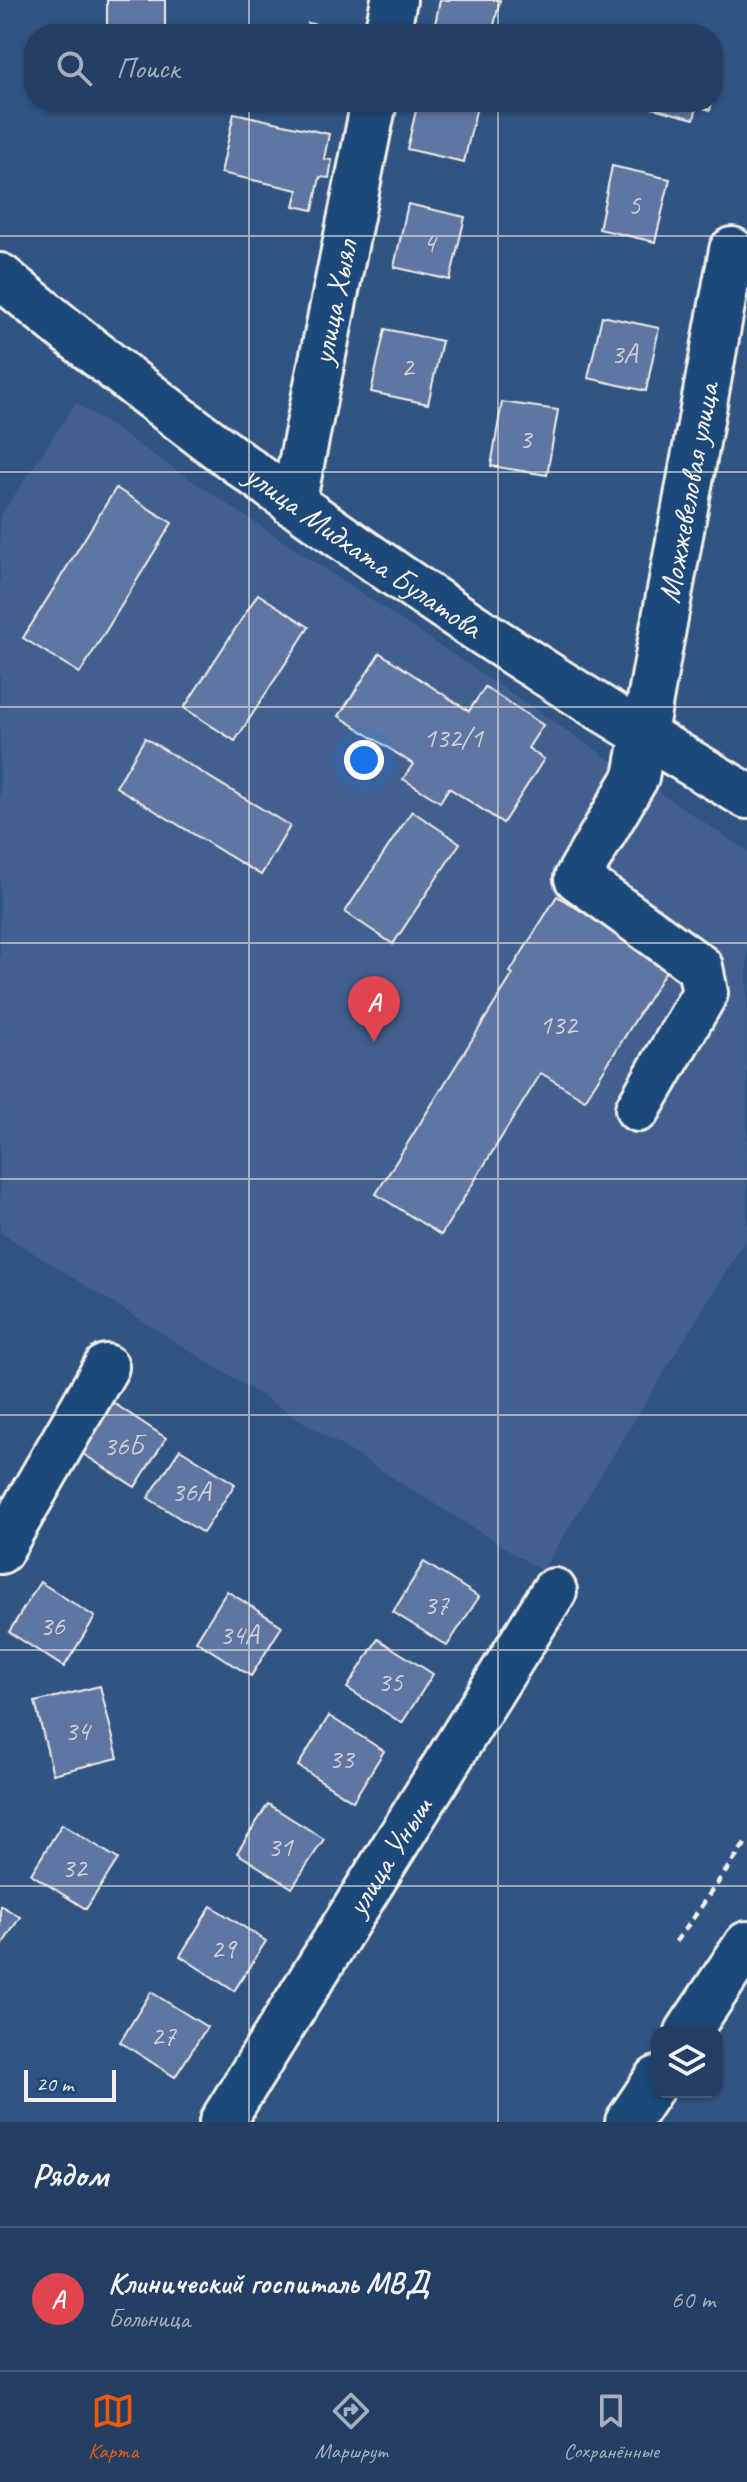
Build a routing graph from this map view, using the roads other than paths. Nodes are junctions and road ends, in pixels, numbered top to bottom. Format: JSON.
{"nodes":[{"id":1,"x":394,"y":0,"type":"edge"},
{"id":2,"x":389,"y":24,"type":"edge"},
{"id":3,"x":372,"y":112,"type":"edge"},
{"id":4,"x":732,"y":250,"type":"dead end"},
{"id":5,"x":0,"y":276,"type":"edge"},
{"id":6,"x":293,"y":504,"type":"junction"},
{"id":7,"x":642,"y":735,"type":"junction"},
{"id":8,"x":747,"y":796,"type":"edge"},
{"id":9,"x":638,"y":1109,"type":"dead end"},
{"id":10,"x":106,"y":1367,"type":"dead end"},
{"id":11,"x":0,"y":1551,"type":"edge"},
{"id":12,"x":554,"y":1591,"type":"dead end"},
{"id":13,"x":745,"y":1950,"type":"edge"},
{"id":14,"x":692,"y":2026,"type":"edge"},
{"id":15,"x":651,"y":2088,"type":"edge"},
{"id":16,"x":222,"y":2122,"type":"edge"},
{"id":17,"x":628,"y":2122,"type":"edge"}],
"edges":[{"from":1,"to":2,"type":"street"},
{"from":3,"to":6,"type":"street","name":"улица Хыял"},
{"from":4,"to":7,"type":"street","name":"Можжевеловая улица"},
{"from":5,"to":6,"type":"street","name":"улица Мидхата Булатова"},
{"from":6,"to":7,"type":"street","name":"улица Мидхата Булатова"},
{"from":7,"to":8,"type":"street","name":"улица Мидхата Булатова"},
{"from":7,"to":9,"type":"street","name":"Можжевеловая улица"},
{"from":10,"to":11,"type":"street"},
{"from":12,"to":16,"type":"street","name":"улица Уныш"},
{"from":13,"to":14,"type":"street"},
{"from":15,"to":17,"type":"street"}]}
